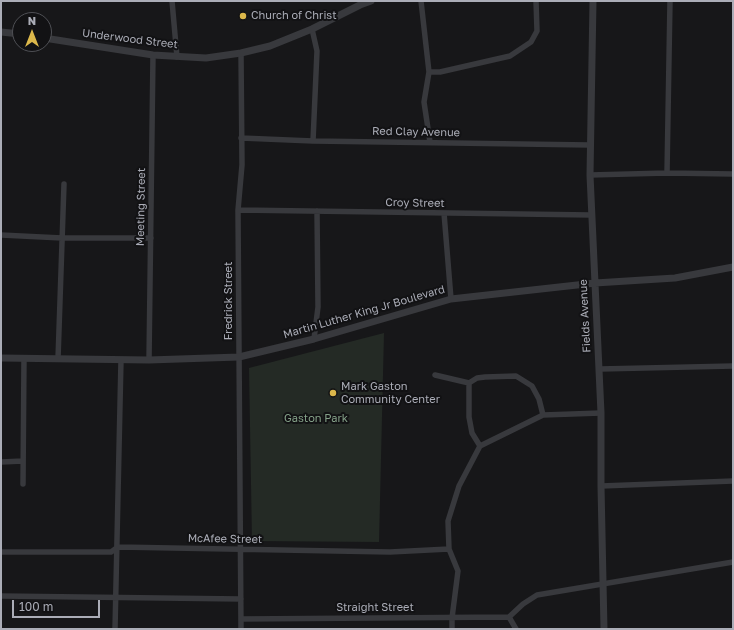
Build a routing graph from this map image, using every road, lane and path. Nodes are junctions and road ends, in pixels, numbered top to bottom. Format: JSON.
{"nodes":[{"id":1,"x":172,"y":1,"type":"edge"},
{"id":2,"x":372,"y":1,"type":"edge"},
{"id":3,"x":421,"y":1,"type":"edge"},
{"id":4,"x":536,"y":1,"type":"edge"},
{"id":5,"x":593,"y":1,"type":"edge"},
{"id":6,"x":670,"y":1,"type":"edge"},
{"id":7,"x":360,"y":3,"type":"edge"},
{"id":8,"x":312,"y":29,"type":"junction"},
{"id":9,"x":1,"y":32,"type":"edge"},
{"id":10,"x":12,"y":33,"type":"edge"},
{"id":11,"x":52,"y":39,"type":"edge"},
{"id":12,"x":241,"y":53,"type":"junction"},
{"id":13,"x":153,"y":55,"type":"junction"},
{"id":14,"x":177,"y":57,"type":"junction"},
{"id":15,"x":429,"y":72,"type":"junction"},
{"id":16,"x":241,"y":138,"type":"junction"},
{"id":17,"x":313,"y":141,"type":"junction"},
{"id":18,"x":430,"y":142,"type":"junction"},
{"id":19,"x":590,"y":145,"type":"junction"},
{"id":20,"x":668,"y":173,"type":"junction"},
{"id":21,"x":733,"y":174,"type":"edge"},
{"id":22,"x":590,"y":175,"type":"junction"},
{"id":23,"x":64,"y":184,"type":"dead end"},
{"id":24,"x":238,"y":210,"type":"junction"},
{"id":25,"x":317,"y":211,"type":"junction"},
{"id":26,"x":444,"y":213,"type":"junction"},
{"id":27,"x":591,"y":215,"type":"junction"},
{"id":28,"x":1,"y":235,"type":"edge"},
{"id":29,"x":62,"y":238,"type":"junction"},
{"id":30,"x":151,"y":238,"type":"junction"},
{"id":31,"x":733,"y":266,"type":"edge"},
{"id":32,"x":595,"y":283,"type":"junction"},
{"id":33,"x":451,"y":298,"type":"junction"},
{"id":34,"x":314,"y":339,"type":"junction"},
{"id":35,"x":239,"y":357,"type":"junction"},
{"id":36,"x":1,"y":358,"type":"edge"},
{"id":37,"x":24,"y":358,"type":"junction"},
{"id":38,"x":58,"y":359,"type":"junction"},
{"id":39,"x":121,"y":360,"type":"junction"},
{"id":40,"x":149,"y":360,"type":"junction"},
{"id":41,"x":733,"y":366,"type":"edge"},
{"id":42,"x":600,"y":369,"type":"junction"},
{"id":43,"x":435,"y":375,"type":"dead end"},
{"id":44,"x":469,"y":383,"type":"junction"},
{"id":45,"x":601,"y":413,"type":"junction"},
{"id":46,"x":543,"y":415,"type":"junction"},
{"id":47,"x":480,"y":446,"type":"junction"},
{"id":48,"x":23,"y":461,"type":"junction"},
{"id":49,"x":1,"y":462,"type":"edge"},
{"id":50,"x":733,"y":481,"type":"edge"},
{"id":51,"x":23,"y":484,"type":"dead end"},
{"id":52,"x":601,"y":486,"type":"junction"},
{"id":53,"x":118,"y":547,"type":"junction"},
{"id":54,"x":240,"y":549,"type":"junction"},
{"id":55,"x":449,"y":549,"type":"junction"},
{"id":56,"x":1,"y":552,"type":"edge"},
{"id":57,"x":733,"y":562,"type":"edge"},
{"id":58,"x":603,"y":584,"type":"junction"},
{"id":59,"x":1,"y":596,"type":"edge"},
{"id":60,"x":116,"y":597,"type":"junction"},
{"id":61,"x":241,"y":599,"type":"junction"},
{"id":62,"x":509,"y":617,"type":"junction"},
{"id":63,"x":452,"y":618,"type":"junction"},
{"id":64,"x":241,"y":619,"type":"junction"},
{"id":65,"x":115,"y":629,"type":"edge"},
{"id":66,"x":241,"y":629,"type":"edge"},
{"id":67,"x":452,"y":629,"type":"edge"},
{"id":68,"x":516,"y":629,"type":"edge"},
{"id":69,"x":604,"y":629,"type":"edge"}],
"edges":[{"from":1,"to":14,"type":"street"},
{"from":2,"to":7,"type":"street","name":"Underwood Street"},
{"from":3,"to":15,"type":"street"},
{"from":4,"to":15,"type":"street"},
{"from":5,"to":19,"type":"street","name":"Fields Avenue"},
{"from":6,"to":20,"type":"street"},
{"from":7,"to":8,"type":"street","name":"Underwood Street"},
{"from":8,"to":12,"type":"street","name":"Underwood Street"},
{"from":8,"to":17,"type":"street"},
{"from":9,"to":10,"type":"street"},
{"from":11,"to":13,"type":"street","name":"Underwood Street"},
{"from":12,"to":14,"type":"street","name":"Underwood Street"},
{"from":12,"to":16,"type":"street","name":"Fredrick Street"},
{"from":13,"to":14,"type":"street","name":"Underwood Street"},
{"from":13,"to":30,"type":"street","name":"Meeting Street"},
{"from":15,"to":18,"type":"street"},
{"from":16,"to":17,"type":"street","name":"Red Clay Avenue"},
{"from":16,"to":24,"type":"street","name":"Fredrick Street"},
{"from":17,"to":18,"type":"street","name":"Red Clay Avenue"},
{"from":18,"to":19,"type":"street","name":"Red Clay Avenue"},
{"from":19,"to":22,"type":"street","name":"Fields Avenue"},
{"from":20,"to":21,"type":"street"},
{"from":20,"to":22,"type":"street"},
{"from":22,"to":27,"type":"street","name":"Fields Avenue"},
{"from":23,"to":29,"type":"street"},
{"from":24,"to":25,"type":"street","name":"Croy Street"},
{"from":24,"to":35,"type":"street","name":"Fredrick Street"},
{"from":25,"to":26,"type":"street","name":"Croy Street"},
{"from":25,"to":34,"type":"street"},
{"from":26,"to":27,"type":"street","name":"Croy Street"},
{"from":26,"to":33,"type":"street"},
{"from":27,"to":32,"type":"street","name":"Fields Avenue"},
{"from":28,"to":29,"type":"street"},
{"from":29,"to":30,"type":"street"},
{"from":29,"to":38,"type":"street"},
{"from":30,"to":40,"type":"street","name":"Meeting Street"},
{"from":31,"to":32,"type":"street","name":"Martin Luther King Jr Boulevard"},
{"from":32,"to":33,"type":"street","name":"Martin Luther King Jr Boulevard"},
{"from":32,"to":42,"type":"street","name":"Fields Avenue"},
{"from":33,"to":34,"type":"street","name":"Martin Luther King Jr Boulevard"},
{"from":34,"to":35,"type":"street","name":"Martin Luther King Jr Boulevard"},
{"from":35,"to":40,"type":"street","name":"Martin Luther King Jr Boulevard"},
{"from":35,"to":54,"type":"street","name":"Fredrick Street"},
{"from":36,"to":37,"type":"street","name":"Martin Luther King Jr Boulevard"},
{"from":37,"to":38,"type":"street","name":"Martin Luther King Jr Boulevard"},
{"from":37,"to":48,"type":"street"},
{"from":38,"to":39,"type":"street","name":"Martin Luther King Jr Boulevard"},
{"from":39,"to":40,"type":"street","name":"Martin Luther King Jr Boulevard"},
{"from":39,"to":53,"type":"street"},
{"from":41,"to":42,"type":"street"},
{"from":42,"to":45,"type":"street","name":"Fields Avenue"},
{"from":43,"to":44,"type":"street"},
{"from":44,"to":46,"type":"street"},
{"from":44,"to":47,"type":"street"},
{"from":45,"to":46,"type":"street"},
{"from":45,"to":52,"type":"street","name":"Fields Avenue"},
{"from":46,"to":47,"type":"street"},
{"from":47,"to":55,"type":"street"},
{"from":48,"to":49,"type":"street"},
{"from":48,"to":51,"type":"street"},
{"from":50,"to":52,"type":"street"},
{"from":52,"to":58,"type":"street","name":"Fields Avenue"},
{"from":53,"to":54,"type":"street","name":"McAfee Street"},
{"from":53,"to":56,"type":"street","name":"McAfee Street"},
{"from":53,"to":60,"type":"street"},
{"from":54,"to":55,"type":"street","name":"McAfee Street"},
{"from":54,"to":61,"type":"street","name":"Fredrick Street"},
{"from":55,"to":63,"type":"street"},
{"from":57,"to":58,"type":"street"},
{"from":58,"to":62,"type":"street"},
{"from":58,"to":69,"type":"street","name":"Fields Avenue"},
{"from":59,"to":60,"type":"street"},
{"from":60,"to":61,"type":"street"},
{"from":60,"to":65,"type":"street"},
{"from":61,"to":64,"type":"street","name":"Fredrick Street"},
{"from":62,"to":63,"type":"street","name":"Straight Street"},
{"from":62,"to":68,"type":"street"},
{"from":63,"to":64,"type":"street","name":"Straight Street"},
{"from":63,"to":67,"type":"street"},
{"from":64,"to":66,"type":"street","name":"Fredrick Street"}]}
